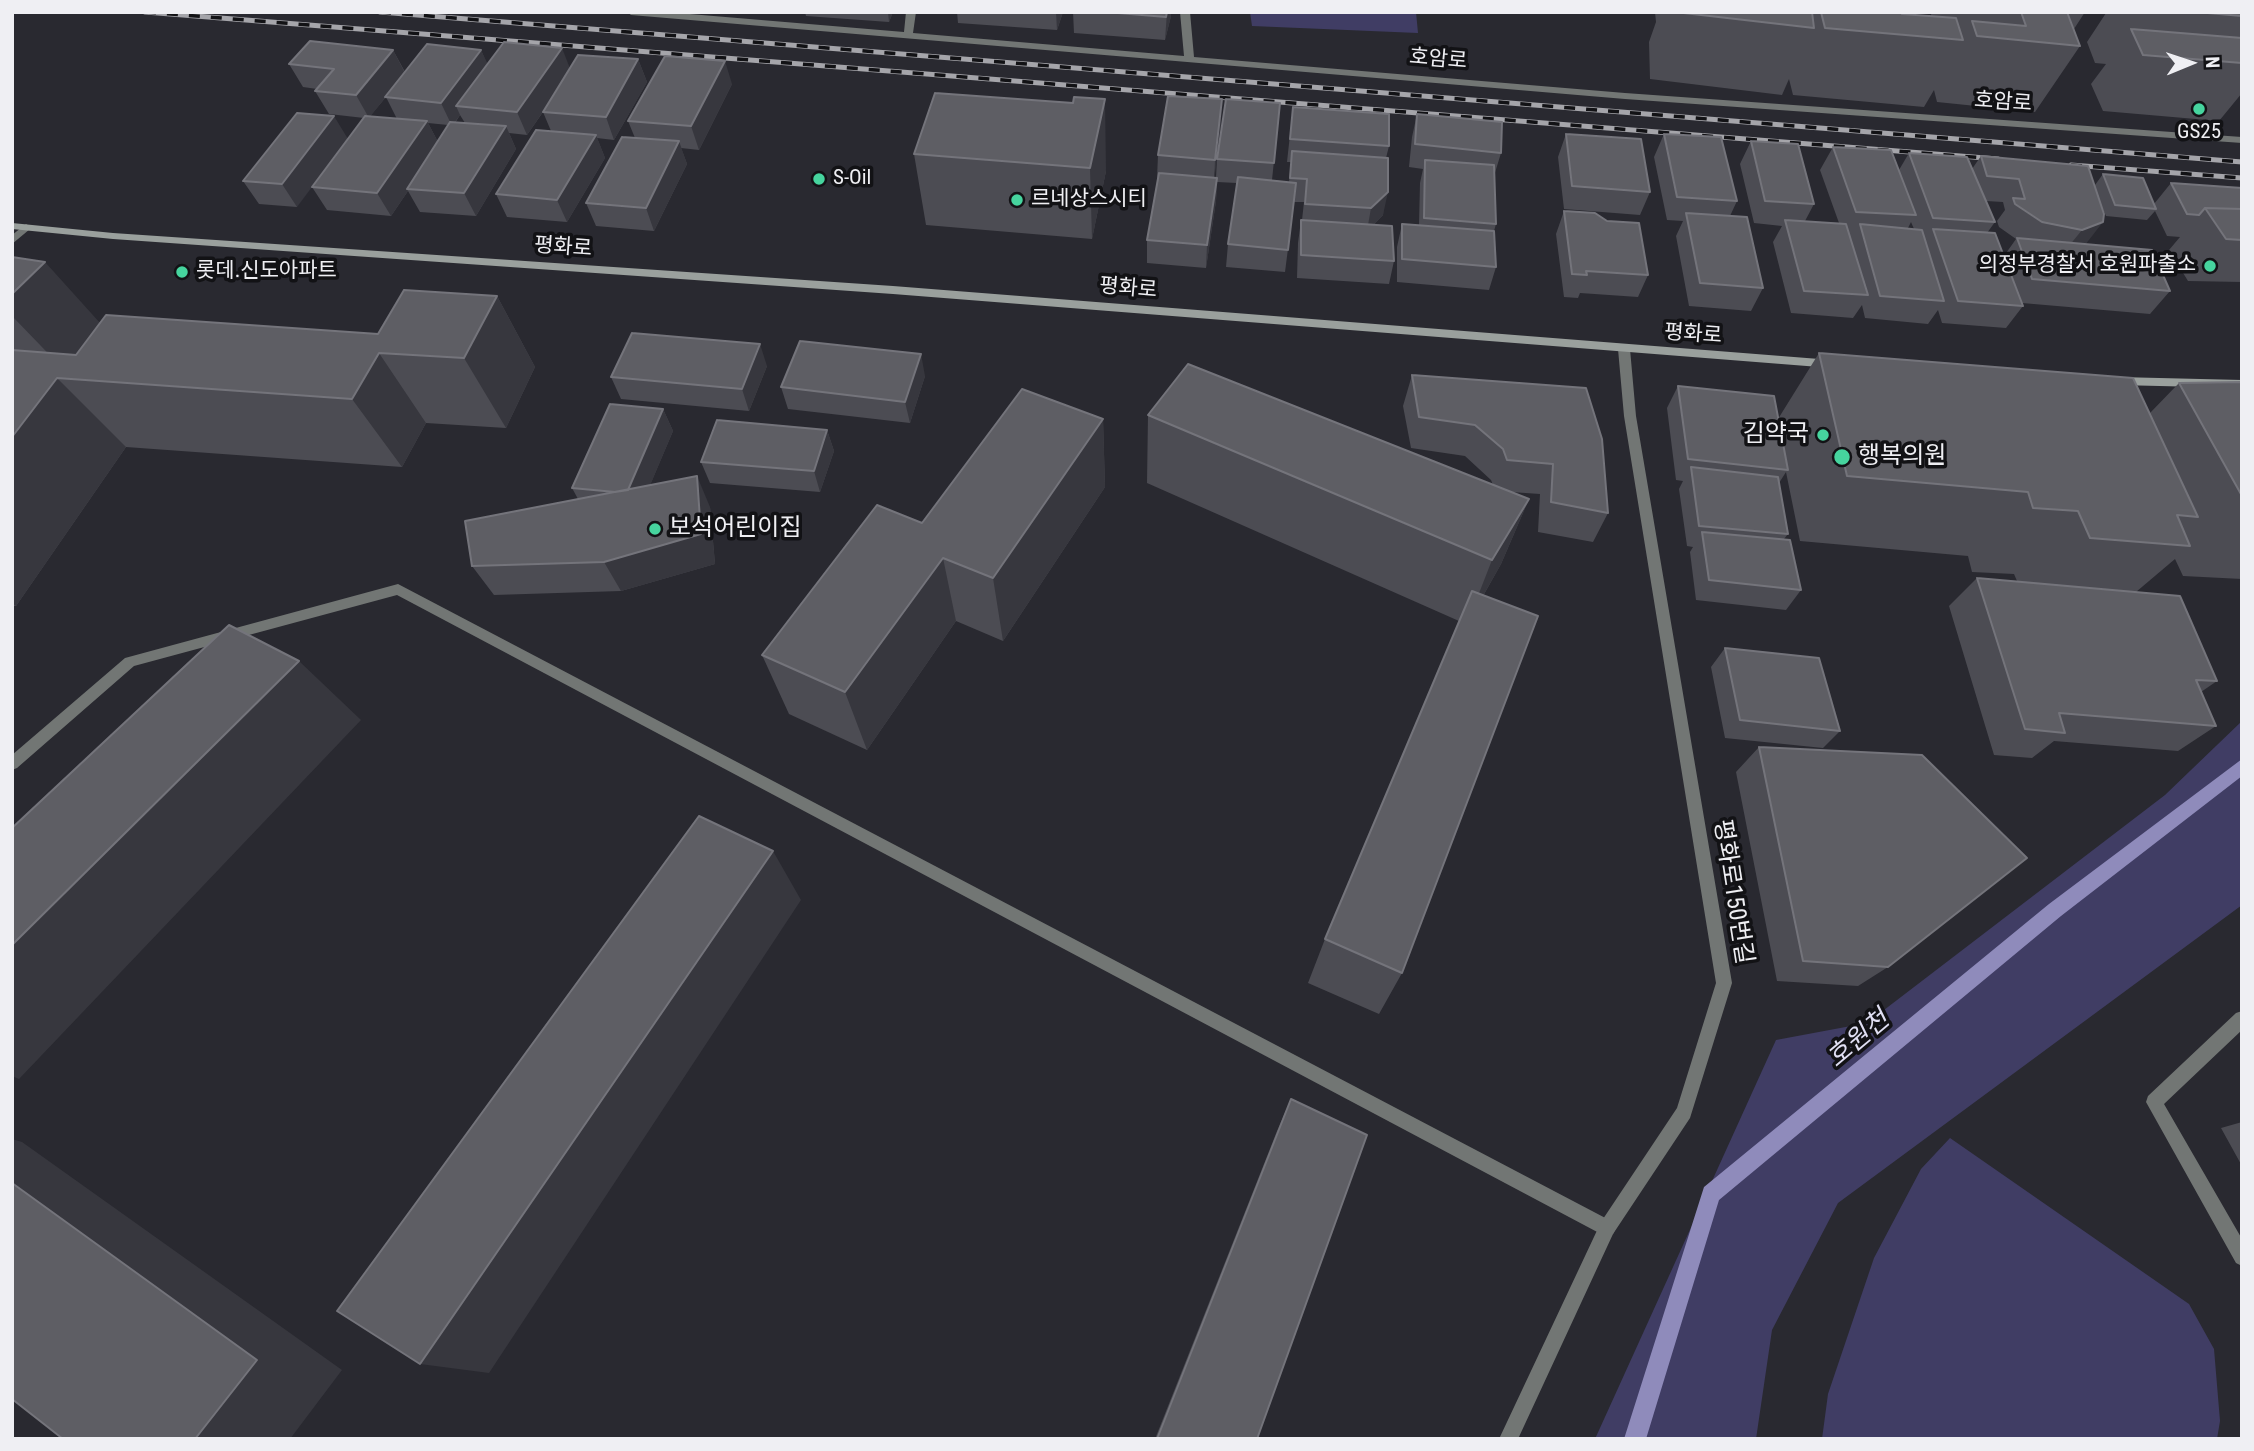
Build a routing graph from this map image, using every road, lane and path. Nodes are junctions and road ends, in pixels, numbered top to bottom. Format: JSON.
{"nodes":[{"id":1,"x":631,"y":12,"type":"edge"},
{"id":2,"x":911,"y":12,"type":"edge"},
{"id":3,"x":1185,"y":12,"type":"edge"},
{"id":4,"x":671,"y":14,"type":"edge"},
{"id":5,"x":908,"y":35,"type":"junction"},
{"id":6,"x":1189,"y":58,"type":"junction"},
{"id":7,"x":2242,"y":140,"type":"edge"},
{"id":8,"x":12,"y":226,"type":"edge"},
{"id":9,"x":26,"y":227,"type":"junction"},
{"id":10,"x":12,"y":241,"type":"edge"},
{"id":11,"x":1624,"y":349,"type":"junction"},
{"id":12,"x":1842,"y":365,"type":"edge"},
{"id":13,"x":2103,"y":380,"type":"edge"},
{"id":14,"x":2242,"y":384,"type":"edge"},
{"id":15,"x":12,"y":764,"type":"edge"},
{"id":16,"x":2242,"y":1019,"type":"edge"},
{"id":17,"x":1607,"y":1228,"type":"junction"},
{"id":18,"x":2242,"y":1257,"type":"edge"},
{"id":19,"x":1508,"y":1439,"type":"edge"}],
"edges":[{"from":1,"to":4,"type":"street","name":"호암로"},
{"from":2,"to":5,"type":"street"},
{"from":3,"to":6,"type":"street"},
{"from":4,"to":5,"type":"street","name":"호암로"},
{"from":5,"to":6,"type":"street","name":"호암로"},
{"from":6,"to":7,"type":"street","name":"호암로"},
{"from":8,"to":9,"type":"main road","name":"평화로"},
{"from":9,"to":10,"type":"street"},
{"from":9,"to":11,"type":"main road","name":"평화로"},
{"from":11,"to":12,"type":"main road","name":"평화로"},
{"from":11,"to":17,"type":"street","name":"평화로150번길"},
{"from":13,"to":14,"type":"main road"},
{"from":15,"to":17,"type":"street"},
{"from":16,"to":18,"type":"street"},
{"from":17,"to":19,"type":"street","name":"평화로150번길"}]}
